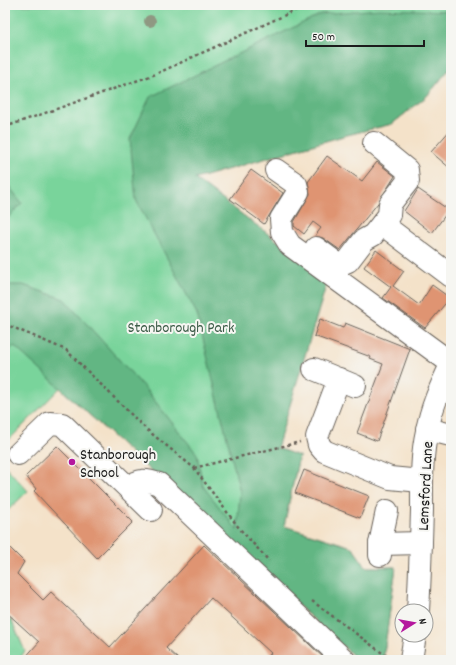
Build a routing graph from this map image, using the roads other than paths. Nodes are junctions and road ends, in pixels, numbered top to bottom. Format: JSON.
{"nodes":[{"id":1,"x":374,"y":143,"type":"dead end"},
{"id":2,"x":276,"y":170,"type":"dead end"},
{"id":3,"x":382,"y":224,"type":"junction"},
{"id":4,"x":315,"y":247,"type":"dead end"},
{"id":5,"x":451,"y":276,"type":"edge"},
{"id":6,"x":451,"y":364,"type":"edge"},
{"id":7,"x":314,"y":370,"type":"dead end"},
{"id":8,"x":427,"y":429,"type":"junction"},
{"id":9,"x":451,"y":435,"type":"edge"},
{"id":10,"x":18,"y":454,"type":"dead end"},
{"id":11,"x":421,"y":481,"type":"junction"},
{"id":12,"x":130,"y":488,"type":"junction"},
{"id":13,"x":151,"y":510,"type":"dead end"},
{"id":14,"x":387,"y":511,"type":"dead end"},
{"id":15,"x":421,"y":543,"type":"junction"},
{"id":16,"x":418,"y":603,"type":"edge"},
{"id":17,"x":414,"y":643,"type":"edge"},
{"id":18,"x":344,"y":660,"type":"edge"},
{"id":19,"x":411,"y":660,"type":"edge"}],
"edges":[{"from":1,"to":3,"type":"street"},
{"from":2,"to":6,"type":"street"},
{"from":3,"to":4,"type":"street"},
{"from":3,"to":5,"type":"street"},
{"from":6,"to":8,"type":"street","name":"Lemsford Lane"},
{"from":7,"to":11,"type":"street"},
{"from":8,"to":9,"type":"street"},
{"from":8,"to":11,"type":"street","name":"Lemsford Lane"},
{"from":10,"to":12,"type":"street"},
{"from":11,"to":15,"type":"street","name":"Lemsford Lane"},
{"from":12,"to":13,"type":"street"},
{"from":12,"to":18,"type":"street"},
{"from":14,"to":15,"type":"street"},
{"from":15,"to":16,"type":"street","name":"Lemsford Lane"},
{"from":17,"to":19,"type":"street"}]}
